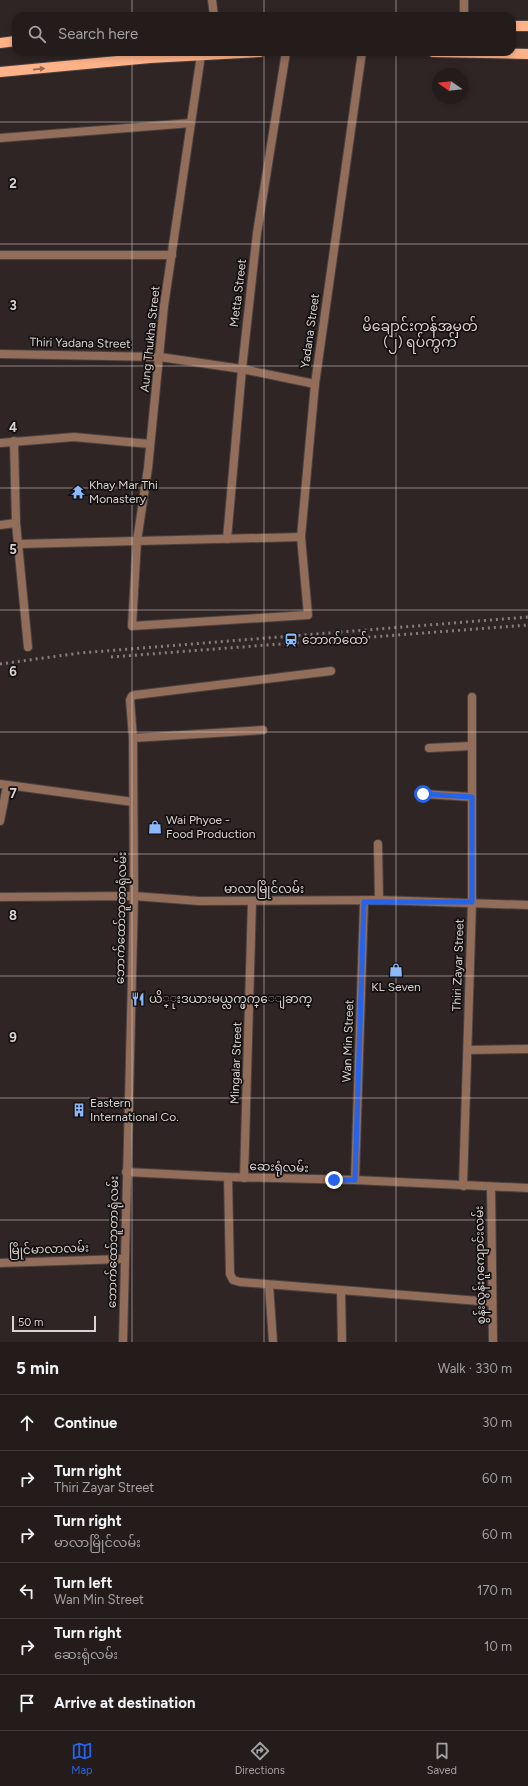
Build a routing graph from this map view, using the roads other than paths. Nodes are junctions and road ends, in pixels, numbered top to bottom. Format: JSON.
{"nodes":[{"id":1,"x":212,"y":0,"type":"edge"},
{"id":2,"x":464,"y":0,"type":"edge"},
{"id":3,"x":214,"y":12,"type":"edge"},
{"id":4,"x":464,"y":12,"type":"edge"},
{"id":5,"x":516,"y":26,"type":"edge"},
{"id":6,"x":528,"y":26,"type":"edge"},
{"id":7,"x":12,"y":42,"type":"edge"},
{"id":8,"x":0,"y":43,"type":"edge"},
{"id":9,"x":516,"y":54,"type":"edge"},
{"id":10,"x":528,"y":54,"type":"edge"},
{"id":11,"x":141,"y":56,"type":"edge"},
{"id":12,"x":201,"y":56,"type":"edge"},
{"id":13,"x":285,"y":56,"type":"edge"},
{"id":14,"x":361,"y":56,"type":"edge"},
{"id":15,"x":0,"y":72,"type":"edge"},
{"id":16,"x":191,"y":123,"type":"junction"},
{"id":17,"x":0,"y":138,"type":"edge"},
{"id":18,"x":0,"y":255,"type":"edge"},
{"id":19,"x":172,"y":256,"type":"junction"},
{"id":20,"x":0,"y":354,"type":"edge"},
{"id":21,"x":160,"y":357,"type":"junction"},
{"id":22,"x":242,"y":369,"type":"junction"},
{"id":23,"x":314,"y":384,"type":"junction"},
{"id":24,"x":14,"y":441,"type":"junction"},
{"id":25,"x":0,"y":443,"type":"edge"},
{"id":26,"x":150,"y":444,"type":"junction"},
{"id":27,"x":16,"y":523,"type":"junction"},
{"id":28,"x":0,"y":525,"type":"edge"},
{"id":29,"x":301,"y":537,"type":"junction"},
{"id":30,"x":227,"y":539,"type":"junction"},
{"id":31,"x":137,"y":541,"type":"junction"},
{"id":32,"x":18,"y":544,"type":"junction"},
{"id":33,"x":132,"y":626,"type":"joint"},
{"id":34,"x":28,"y":647,"type":"dead end"},
{"id":35,"x":331,"y":671,"type":"dead end"},
{"id":36,"x":472,"y":697,"type":"dead end"},
{"id":37,"x":263,"y":730,"type":"dead end"},
{"id":38,"x":133,"y":738,"type":"junction"},
{"id":39,"x":471,"y":746,"type":"junction"},
{"id":40,"x":429,"y":748,"type":"dead end"},
{"id":41,"x":4,"y":785,"type":"edge"},
{"id":42,"x":423,"y":794,"type":"dead end"},
{"id":43,"x":472,"y":797,"type":"junction"},
{"id":44,"x":133,"y":802,"type":"junction"},
{"id":45,"x":0,"y":821,"type":"edge"},
{"id":46,"x":378,"y":844,"type":"dead end"},
{"id":47,"x":134,"y":896,"type":"junction"},
{"id":48,"x":0,"y":897,"type":"edge"},
{"id":49,"x":379,"y":900,"type":"junction"},
{"id":50,"x":252,"y":902,"type":"junction"},
{"id":51,"x":364,"y":902,"type":"junction"},
{"id":52,"x":472,"y":902,"type":"junction"},
{"id":53,"x":528,"y":905,"type":"edge"},
{"id":54,"x":528,"y":1049,"type":"edge"},
{"id":55,"x":468,"y":1050,"type":"junction"},
{"id":56,"x":126,"y":1172,"type":"junction"},
{"id":57,"x":228,"y":1177,"type":"junction"},
{"id":58,"x":244,"y":1178,"type":"junction"},
{"id":59,"x":355,"y":1180,"type":"junction"},
{"id":60,"x":463,"y":1186,"type":"junction"},
{"id":61,"x":491,"y":1187,"type":"junction"},
{"id":62,"x":528,"y":1188,"type":"edge"},
{"id":63,"x":123,"y":1259,"type":"junction"},
{"id":64,"x":0,"y":1263,"type":"edge"},
{"id":65,"x":269,"y":1284,"type":"junction"},
{"id":66,"x":341,"y":1290,"type":"junction"},
{"id":67,"x":492,"y":1302,"type":"junction"},
{"id":68,"x":122,"y":1342,"type":"edge"},
{"id":69,"x":273,"y":1342,"type":"edge"},
{"id":70,"x":342,"y":1342,"type":"edge"},
{"id":71,"x":493,"y":1342,"type":"edge"}],
"edges":[{"from":1,"to":3,"type":"street"},
{"from":2,"to":4,"type":"street"},
{"from":5,"to":6,"type":"main road"},
{"from":7,"to":8,"type":"main road"},
{"from":9,"to":10,"type":"main road"},
{"from":15,"to":11,"type":"main road","one_way":true},
{"from":12,"to":16,"type":"street","name":"Aung Thukha Street"},
{"from":13,"to":22,"type":"street","name":"Metta Street"},
{"from":14,"to":23,"type":"street","name":"Yadana Street"},
{"from":16,"to":17,"type":"street"},
{"from":16,"to":19,"type":"street","name":"Aung Thukha Street"},
{"from":18,"to":19,"type":"street"},
{"from":19,"to":21,"type":"street","name":"Aung Thukha Street"},
{"from":20,"to":21,"type":"street","name":"Thiri Yadana Street"},
{"from":21,"to":22,"type":"street","name":"Thiri Yadana Street"},
{"from":21,"to":26,"type":"street","name":"Aung Thukha Street"},
{"from":22,"to":23,"type":"street","name":"Thiri Yadana Street"},
{"from":22,"to":30,"type":"street","name":"Metta Street"},
{"from":23,"to":29,"type":"street","name":"Yadana Street"},
{"from":24,"to":25,"type":"street"},
{"from":24,"to":26,"type":"street"},
{"from":24,"to":27,"type":"street"},
{"from":26,"to":31,"type":"street","name":"Aung Thukha Street"},
{"from":27,"to":28,"type":"street"},
{"from":27,"to":32,"type":"street"},
{"from":29,"to":30,"type":"street"},
{"from":29,"to":33,"type":"street","name":"Yadana Street"},
{"from":30,"to":31,"type":"street"},
{"from":31,"to":32,"type":"street"},
{"from":31,"to":33,"type":"street","name":"Aung Thukha Street"},
{"from":32,"to":34,"type":"street"},
{"from":35,"to":38,"type":"street","name":"ဘောက်ထော်ဘူတာရုံလမ်း"},
{"from":36,"to":39,"type":"street","name":"Thiri Zayar Street"},
{"from":37,"to":38,"type":"street"},
{"from":38,"to":44,"type":"street","name":"ဘောက်ထော်ဘူတာရုံလမ်း"},
{"from":39,"to":40,"type":"street"},
{"from":39,"to":43,"type":"street","name":"Thiri Zayar Street"},
{"from":41,"to":44,"type":"street"},
{"from":41,"to":45,"type":"street"},
{"from":42,"to":43,"type":"street"},
{"from":43,"to":52,"type":"street","name":"Thiri Zayar Street"},
{"from":44,"to":47,"type":"street","name":"ဘောက်ထော်ဘူတာရုံလမ်း"},
{"from":46,"to":49,"type":"street"},
{"from":47,"to":48,"type":"street","name":"မာလာမြိုင်လမ်း"},
{"from":47,"to":50,"type":"street","name":"မာလာမြိုင်လမ်း"},
{"from":47,"to":56,"type":"street","name":"ဘောက်ထော်ဘူတာရုံလမ်း"},
{"from":49,"to":51,"type":"street","name":"မာလာမြိုင်လမ်း"},
{"from":49,"to":52,"type":"street","name":"မာလာမြိုင်လမ်း"},
{"from":50,"to":51,"type":"street","name":"မာလာမြိုင်လမ်း"},
{"from":50,"to":58,"type":"street","name":"Mingalar Street"},
{"from":51,"to":59,"type":"street","name":"Wan Min Street"},
{"from":52,"to":53,"type":"street","name":"မာလာမြိုင်လမ်း"},
{"from":52,"to":55,"type":"street","name":"Thiri Zayar Street"},
{"from":54,"to":55,"type":"street"},
{"from":55,"to":60,"type":"street","name":"Thiri Zayar Street"},
{"from":56,"to":57,"type":"street","name":"ဆေးရုံလမ်း"},
{"from":56,"to":63,"type":"street","name":"ဘောက်ထော်ဘူတာရုံလမ်း"},
{"from":57,"to":58,"type":"street","name":"ဆေးရုံလမ်း"},
{"from":57,"to":65,"type":"street"},
{"from":58,"to":59,"type":"street","name":"ဆေးရုံလမ်း"},
{"from":59,"to":60,"type":"street","name":"ဆေးရုံလမ်း"},
{"from":60,"to":61,"type":"street","name":"ဆေးရုံလမ်း"},
{"from":61,"to":62,"type":"street","name":"ဆေးရုံလမ်း"},
{"from":61,"to":67,"type":"street","name":"စွန်းလွန်းဂူကျောင်းလမ်း"},
{"from":63,"to":64,"type":"street","name":"မြိုင်မာလာလမ်း"},
{"from":63,"to":68,"type":"street","name":"ဘောက်ထော်ဘူတာရုံလမ်း"},
{"from":65,"to":66,"type":"street"},
{"from":65,"to":69,"type":"street"},
{"from":66,"to":67,"type":"street"},
{"from":66,"to":70,"type":"street"},
{"from":67,"to":71,"type":"street","name":"စွန်းလွန်းဂူကျောင်းလမ်း"}]}
